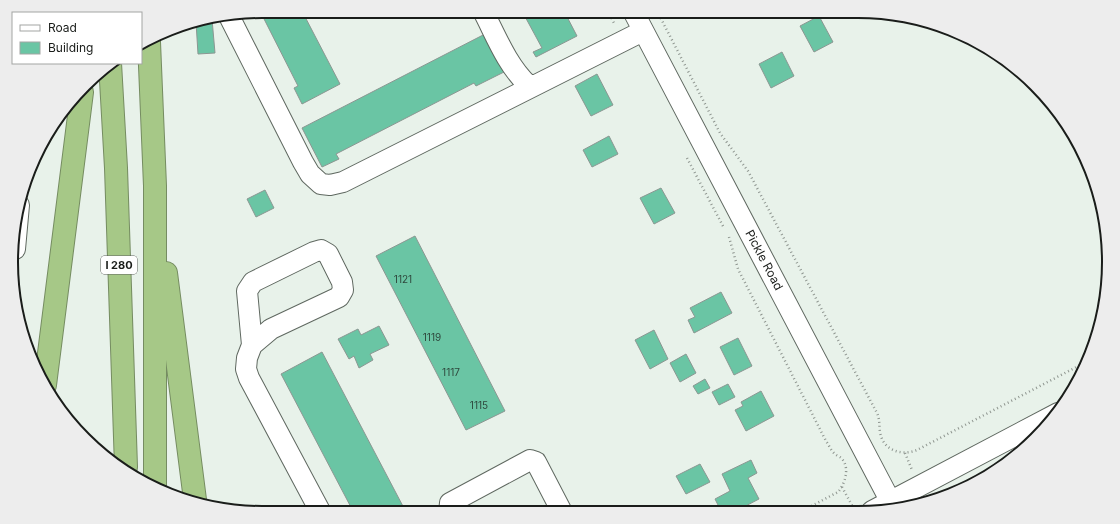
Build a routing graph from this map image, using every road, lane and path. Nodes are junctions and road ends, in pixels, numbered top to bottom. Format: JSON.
{"nodes":[{"id":1,"x":487,"y":18,"type":"edge"},
{"id":2,"x":612,"y":18,"type":"edge"},
{"id":3,"x":637,"y":18,"type":"edge"},
{"id":4,"x":661,"y":18,"type":"edge"},
{"id":5,"x":231,"y":20,"type":"edge"},
{"id":6,"x":617,"y":27,"type":"dead end"},
{"id":7,"x":643,"y":30,"type":"junction"},
{"id":8,"x":149,"y":46,"type":"edge"},
{"id":9,"x":110,"y":70,"type":"edge"},
{"id":10,"x":535,"y":85,"type":"junction"},
{"id":11,"x":81,"y":98,"type":"edge"},
{"id":12,"x":685,"y":154,"type":"dead end"},
{"id":13,"x":155,"y":186,"type":"junction"},
{"id":14,"x":252,"y":345,"type":"junction"},
{"id":15,"x":1079,"y":365,"type":"edge"},
{"id":16,"x":46,"y":376,"type":"edge"},
{"id":17,"x":1042,"y":422,"type":"edge"},
{"id":18,"x":126,"y":465,"type":"edge"},
{"id":19,"x":155,"y":481,"type":"edge"},
{"id":20,"x":842,"y":487,"type":"junction"},
{"id":21,"x":195,"y":497,"type":"edge"},
{"id":22,"x":897,"y":503,"type":"edge"},
{"id":23,"x":892,"y":504,"type":"edge"},
{"id":24,"x":317,"y":506,"type":"edge"},
{"id":25,"x":450,"y":506,"type":"edge"},
{"id":26,"x":557,"y":506,"type":"edge"},
{"id":27,"x":811,"y":506,"type":"edge"},
{"id":28,"x":852,"y":506,"type":"edge"}],
"edges":[{"from":1,"to":10,"type":"street"},
{"from":2,"to":6,"type":"path"},
{"from":3,"to":7,"type":"street","name":"Pickle Road"},
{"from":4,"to":15,"type":"path"},
{"from":5,"to":10,"type":"street"},
{"from":7,"to":10,"type":"street"},
{"from":7,"to":23,"type":"street","name":"Pickle Road"},
{"from":8,"to":13,"type":"highway","number":"I 280"},
{"from":9,"to":18,"type":"highway","number":"I 280"},
{"from":11,"to":16,"type":"highway"},
{"from":12,"to":20,"type":"path"},
{"from":13,"to":19,"type":"highway","number":"I 280"},
{"from":13,"to":21,"type":"highway"},
{"from":14,"to":14,"type":"street"},
{"from":14,"to":24,"type":"street"},
{"from":17,"to":22,"type":"street"},
{"from":20,"to":27,"type":"path"},
{"from":20,"to":28,"type":"path"},
{"from":25,"to":26,"type":"street"}]}
